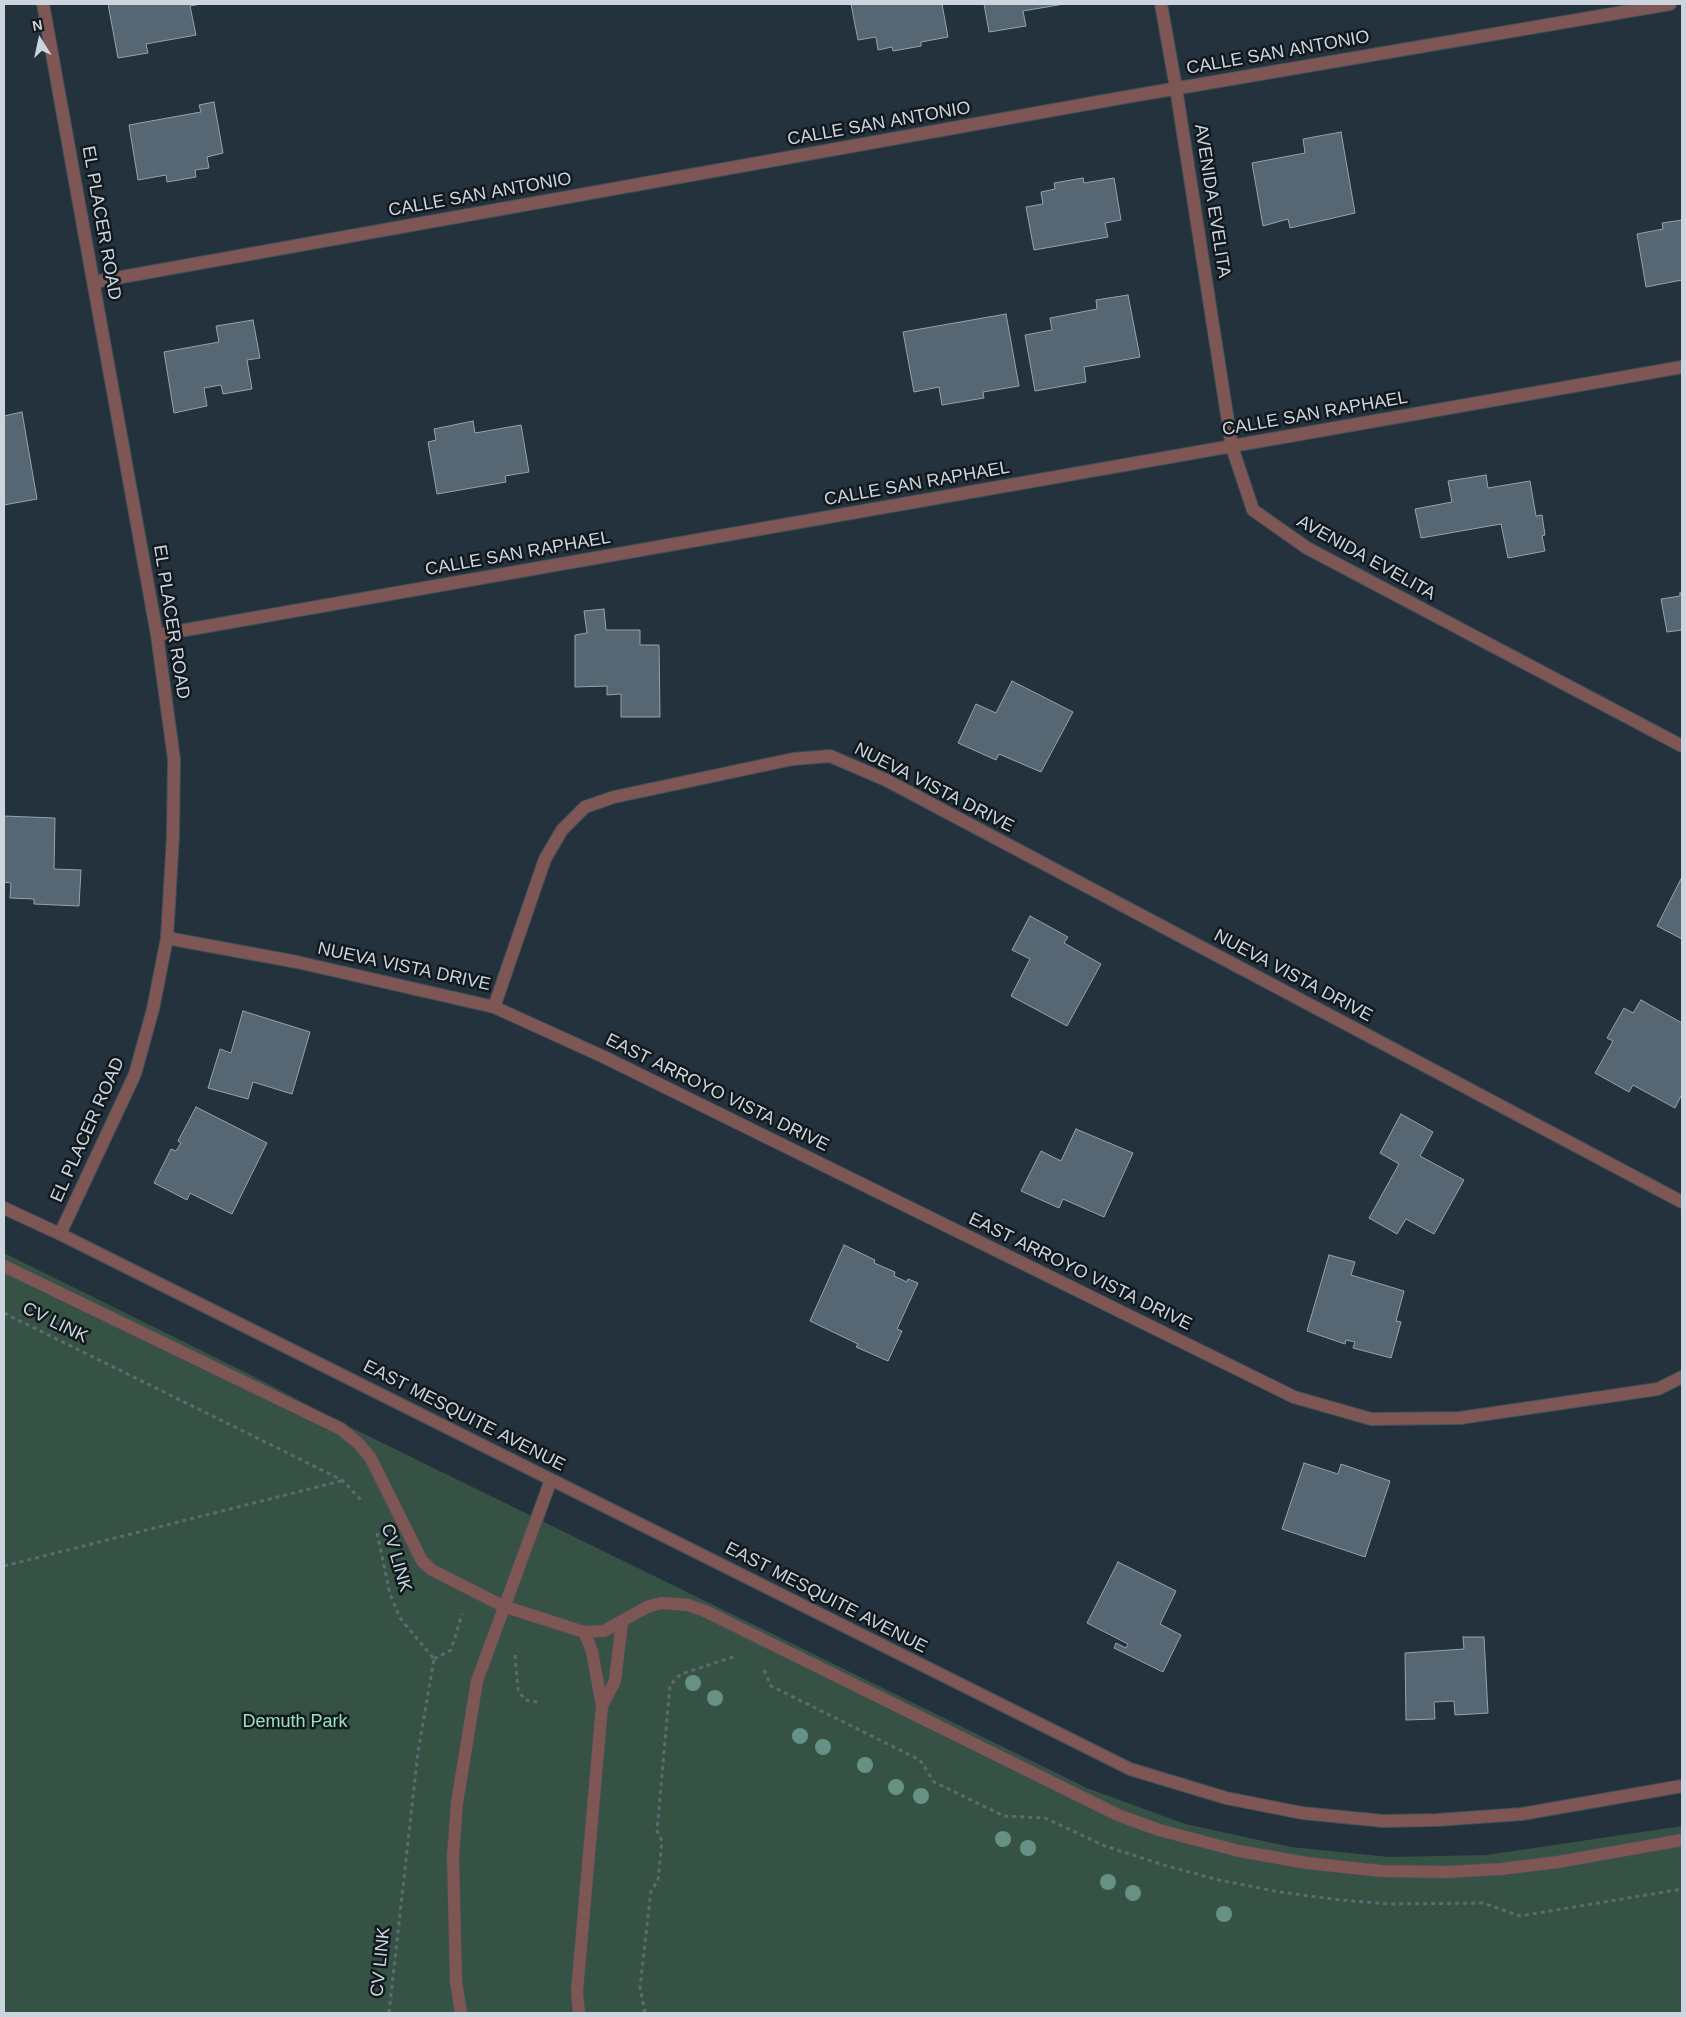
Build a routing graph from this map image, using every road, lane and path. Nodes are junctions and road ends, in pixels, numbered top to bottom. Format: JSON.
{"nodes":[{"id":1,"x":43,"y":4,"type":"edge"},
{"id":2,"x":1161,"y":4,"type":"edge"},
{"id":3,"x":1670,"y":4,"type":"edge"},
{"id":4,"x":1176,"y":88,"type":"junction"},
{"id":5,"x":94,"y":282,"type":"junction"},
{"id":6,"x":1682,"y":367,"type":"edge"},
{"id":7,"x":1232,"y":447,"type":"junction"},
{"id":8,"x":157,"y":635,"type":"junction"},
{"id":9,"x":1682,"y":746,"type":"edge"},
{"id":10,"x":167,"y":938,"type":"junction"},
{"id":11,"x":494,"y":1006,"type":"junction"},
{"id":12,"x":1682,"y":1202,"type":"edge"},
{"id":13,"x":4,"y":1208,"type":"edge"},
{"id":14,"x":60,"y":1234,"type":"junction"},
{"id":15,"x":4,"y":1266,"type":"edge"},
{"id":16,"x":4,"y":1314,"type":"edge"},
{"id":17,"x":1682,"y":1377,"type":"edge"},
{"id":18,"x":342,"y":1480,"type":"junction"},
{"id":19,"x":551,"y":1480,"type":"junction"},
{"id":20,"x":363,"y":1504,"type":"dead end"},
{"id":21,"x":374,"y":1527,"type":"dead end"},
{"id":22,"x":4,"y":1566,"type":"edge"},
{"id":23,"x":503,"y":1606,"type":"junction"},
{"id":24,"x":470,"y":1610,"type":"dead end"},
{"id":25,"x":622,"y":1622,"type":"junction"},
{"id":26,"x":584,"y":1632,"type":"junction"},
{"id":27,"x":517,"y":1647,"type":"dead end"},
{"id":28,"x":434,"y":1659,"type":"junction"},
{"id":29,"x":742,"y":1659,"type":"dead end"},
{"id":30,"x":757,"y":1666,"type":"dead end"},
{"id":31,"x":537,"y":1702,"type":"dead end"},
{"id":32,"x":602,"y":1706,"type":"junction"},
{"id":33,"x":1682,"y":1786,"type":"edge"},
{"id":34,"x":1682,"y":1840,"type":"edge"},
{"id":35,"x":1682,"y":1889,"type":"edge"},
{"id":36,"x":389,"y":2013,"type":"edge"},
{"id":37,"x":461,"y":2013,"type":"edge"},
{"id":38,"x":579,"y":2013,"type":"edge"},
{"id":39,"x":644,"y":2013,"type":"edge"}],
"edges":[{"from":1,"to":5,"type":"street","name":"EL PLACER ROAD"},
{"from":2,"to":4,"type":"street","name":"AVENIDA EVELITA"},
{"from":3,"to":4,"type":"street","name":"CALLE SAN ANTONIO"},
{"from":4,"to":5,"type":"street","name":"CALLE SAN ANTONIO"},
{"from":4,"to":7,"type":"street","name":"AVENIDA EVELITA"},
{"from":5,"to":8,"type":"street","name":"EL PLACER ROAD"},
{"from":6,"to":7,"type":"street","name":"CALLE SAN RAPHAEL"},
{"from":7,"to":8,"type":"street","name":"CALLE SAN RAPHAEL"},
{"from":7,"to":9,"type":"street","name":"AVENIDA EVELITA"},
{"from":8,"to":10,"type":"street","name":"EL PLACER ROAD"},
{"from":10,"to":11,"type":"street","name":"NUEVA VISTA DRIVE"},
{"from":10,"to":14,"type":"street","name":"EL PLACER ROAD"},
{"from":11,"to":12,"type":"street","name":"NUEVA VISTA DRIVE"},
{"from":11,"to":17,"type":"street","name":"EAST ARROYO VISTA DRIVE"},
{"from":13,"to":14,"type":"street","name":"EAST MESQUITE AVENUE"},
{"from":14,"to":19,"type":"street","name":"EAST MESQUITE AVENUE"},
{"from":15,"to":23,"type":"street"},
{"from":16,"to":18,"type":"path","name":"CV LINK"},
{"from":18,"to":20,"type":"path","name":"CV LINK"},
{"from":18,"to":22,"type":"path"},
{"from":19,"to":23,"type":"street"},
{"from":19,"to":33,"type":"street","name":"EAST MESQUITE AVENUE"},
{"from":21,"to":28,"type":"path","name":"CV LINK"},
{"from":23,"to":26,"type":"street"},
{"from":23,"to":37,"type":"street"},
{"from":24,"to":28,"type":"path"},
{"from":25,"to":26,"type":"street"},
{"from":25,"to":32,"type":"street"},
{"from":25,"to":34,"type":"street"},
{"from":26,"to":32,"type":"street"},
{"from":27,"to":31,"type":"path"},
{"from":28,"to":36,"type":"path","name":"CV LINK"},
{"from":29,"to":39,"type":"path"},
{"from":30,"to":35,"type":"path"},
{"from":32,"to":38,"type":"street"}]}
